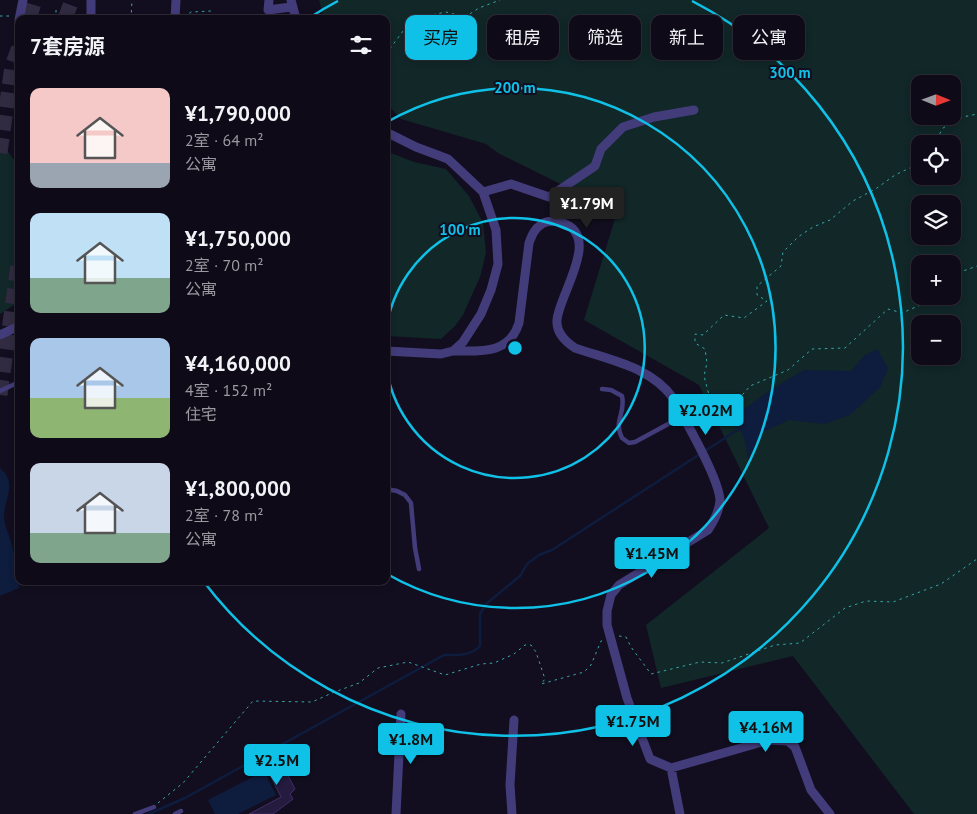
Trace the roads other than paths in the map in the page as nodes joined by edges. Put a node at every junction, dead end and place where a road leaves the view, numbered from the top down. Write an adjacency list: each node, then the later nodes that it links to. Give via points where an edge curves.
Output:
1 (23, 0): 6 (street)
2 (91, 0): 7 (street)
3 (176, 0): 8 (street)
4 (269, 0): 5 (street, via 268,10)
5 (291, 3): 9 (street)
6 (18, 15)
7 (91, 15)
8 (175, 15)
9 (295, 15)
10 (694, 110): 12 (street, via 654,117 623,127 601,149 595,166 549,197 511,184)
11 (390, 134): 12 (street, via 448,159)
12 (483, 192): 16 (street, via 496,230 498,264 481,314 463,342)
13 (15, 328): 14 (street)
14 (0, 335)
15 (390, 351): 16 (street, via 441,354)
16 (453, 351): 20 (street, via 483,351 509,340 519,323 533,232 543,223 556,221 568,225 576,234 581,249 557,321 560,333 575,348 638,369 665,387)
17 (15, 384): 19 (lane)
18 (602, 389): 20 (lane, via 622,396 618,425 622,438 630,443)
19 (0, 391)
20 (683, 416): 25 (street, via 718,485 720,501 717,516 708,530 619,585 611,595 607,611 612,644 627,698 650,758)
21 (390, 490): 22 (lane, via 405,495 411,503)
22 (418, 569)
23 (401, 714): 30 (street)
24 (514, 720): 31 (street, via 510,785)
25 (671, 768): 32 (street); 33 (street, via 769,740 788,741 795,747 811,790)
26 (154, 807): 28 (lane)
27 (181, 811): 29 (lane)
28 (135, 814)
29 (175, 814)
30 (396, 814)
31 (512, 814)
32 (680, 814)
33 (830, 814)

